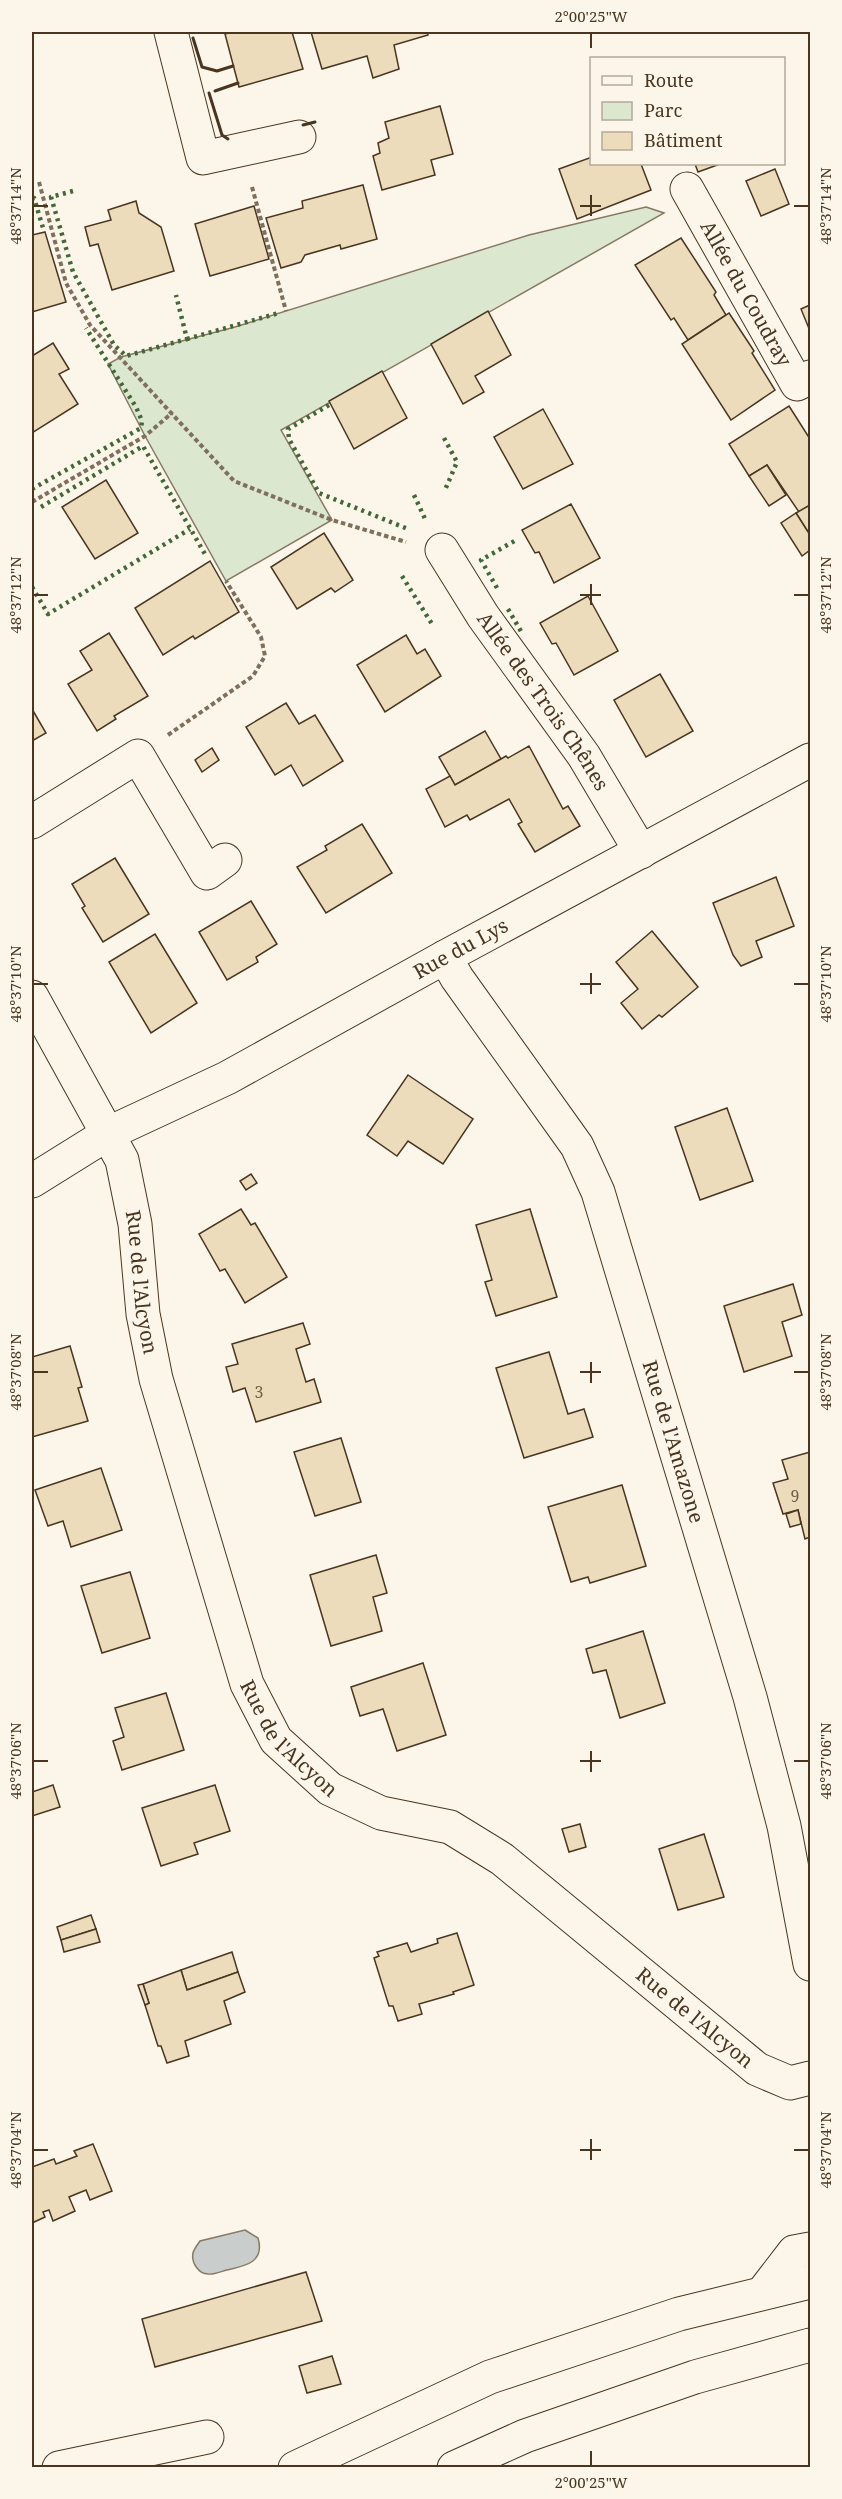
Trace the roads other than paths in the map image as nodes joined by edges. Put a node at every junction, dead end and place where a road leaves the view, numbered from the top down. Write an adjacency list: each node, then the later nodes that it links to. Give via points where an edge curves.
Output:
1 (171, 32): 2 (street, via 203,158)
2 (299, 137)
3 (687, 189): 4 (street, Allée du Coudray, via 797,384)
4 (810, 377)
5 (442, 550): 8 (street, Allée des Trois Chênes, via 483,616 584,756)
6 (810, 760): 8 (street, Rue du Lys)
7 (32, 822): 9 (street, via 138,756 207,873)
8 (641, 852): 10 (street, Rue du Lys)
9 (225, 860)
10 (445, 957): 12 (street, Rue du Lys, via 227,1078); 14 (street, Rue de l'Amazone, via 577,1146 598,1192 750,1697 784,1826)
11 (32, 997): 12 (street, Rue de l'Alcyon)
12 (109, 1133): 13 (street, Rue du Lys); 15 (street, Rue de l'Alcyon, via 125,1170 135,1224 143,1314 156,1379 247,1684 276,1740 330,1789 381,1813 450,1827 502,1859 757,2069 790,2083)
13 (32, 1181)
14 (810, 1964)
15 (810, 2079)
16 (810, 2248): 18 (street, via 794,2252)
17 (810, 2282): 18 (street)
18 (764, 2291): 22 (street, via 679,2314 490,2377)
19 (810, 2345): 23 (street, via 684,2380 525,2436)
20 (207, 2438): 21 (street)
21 (59, 2468)
22 (295, 2468)
23 (454, 2468)

